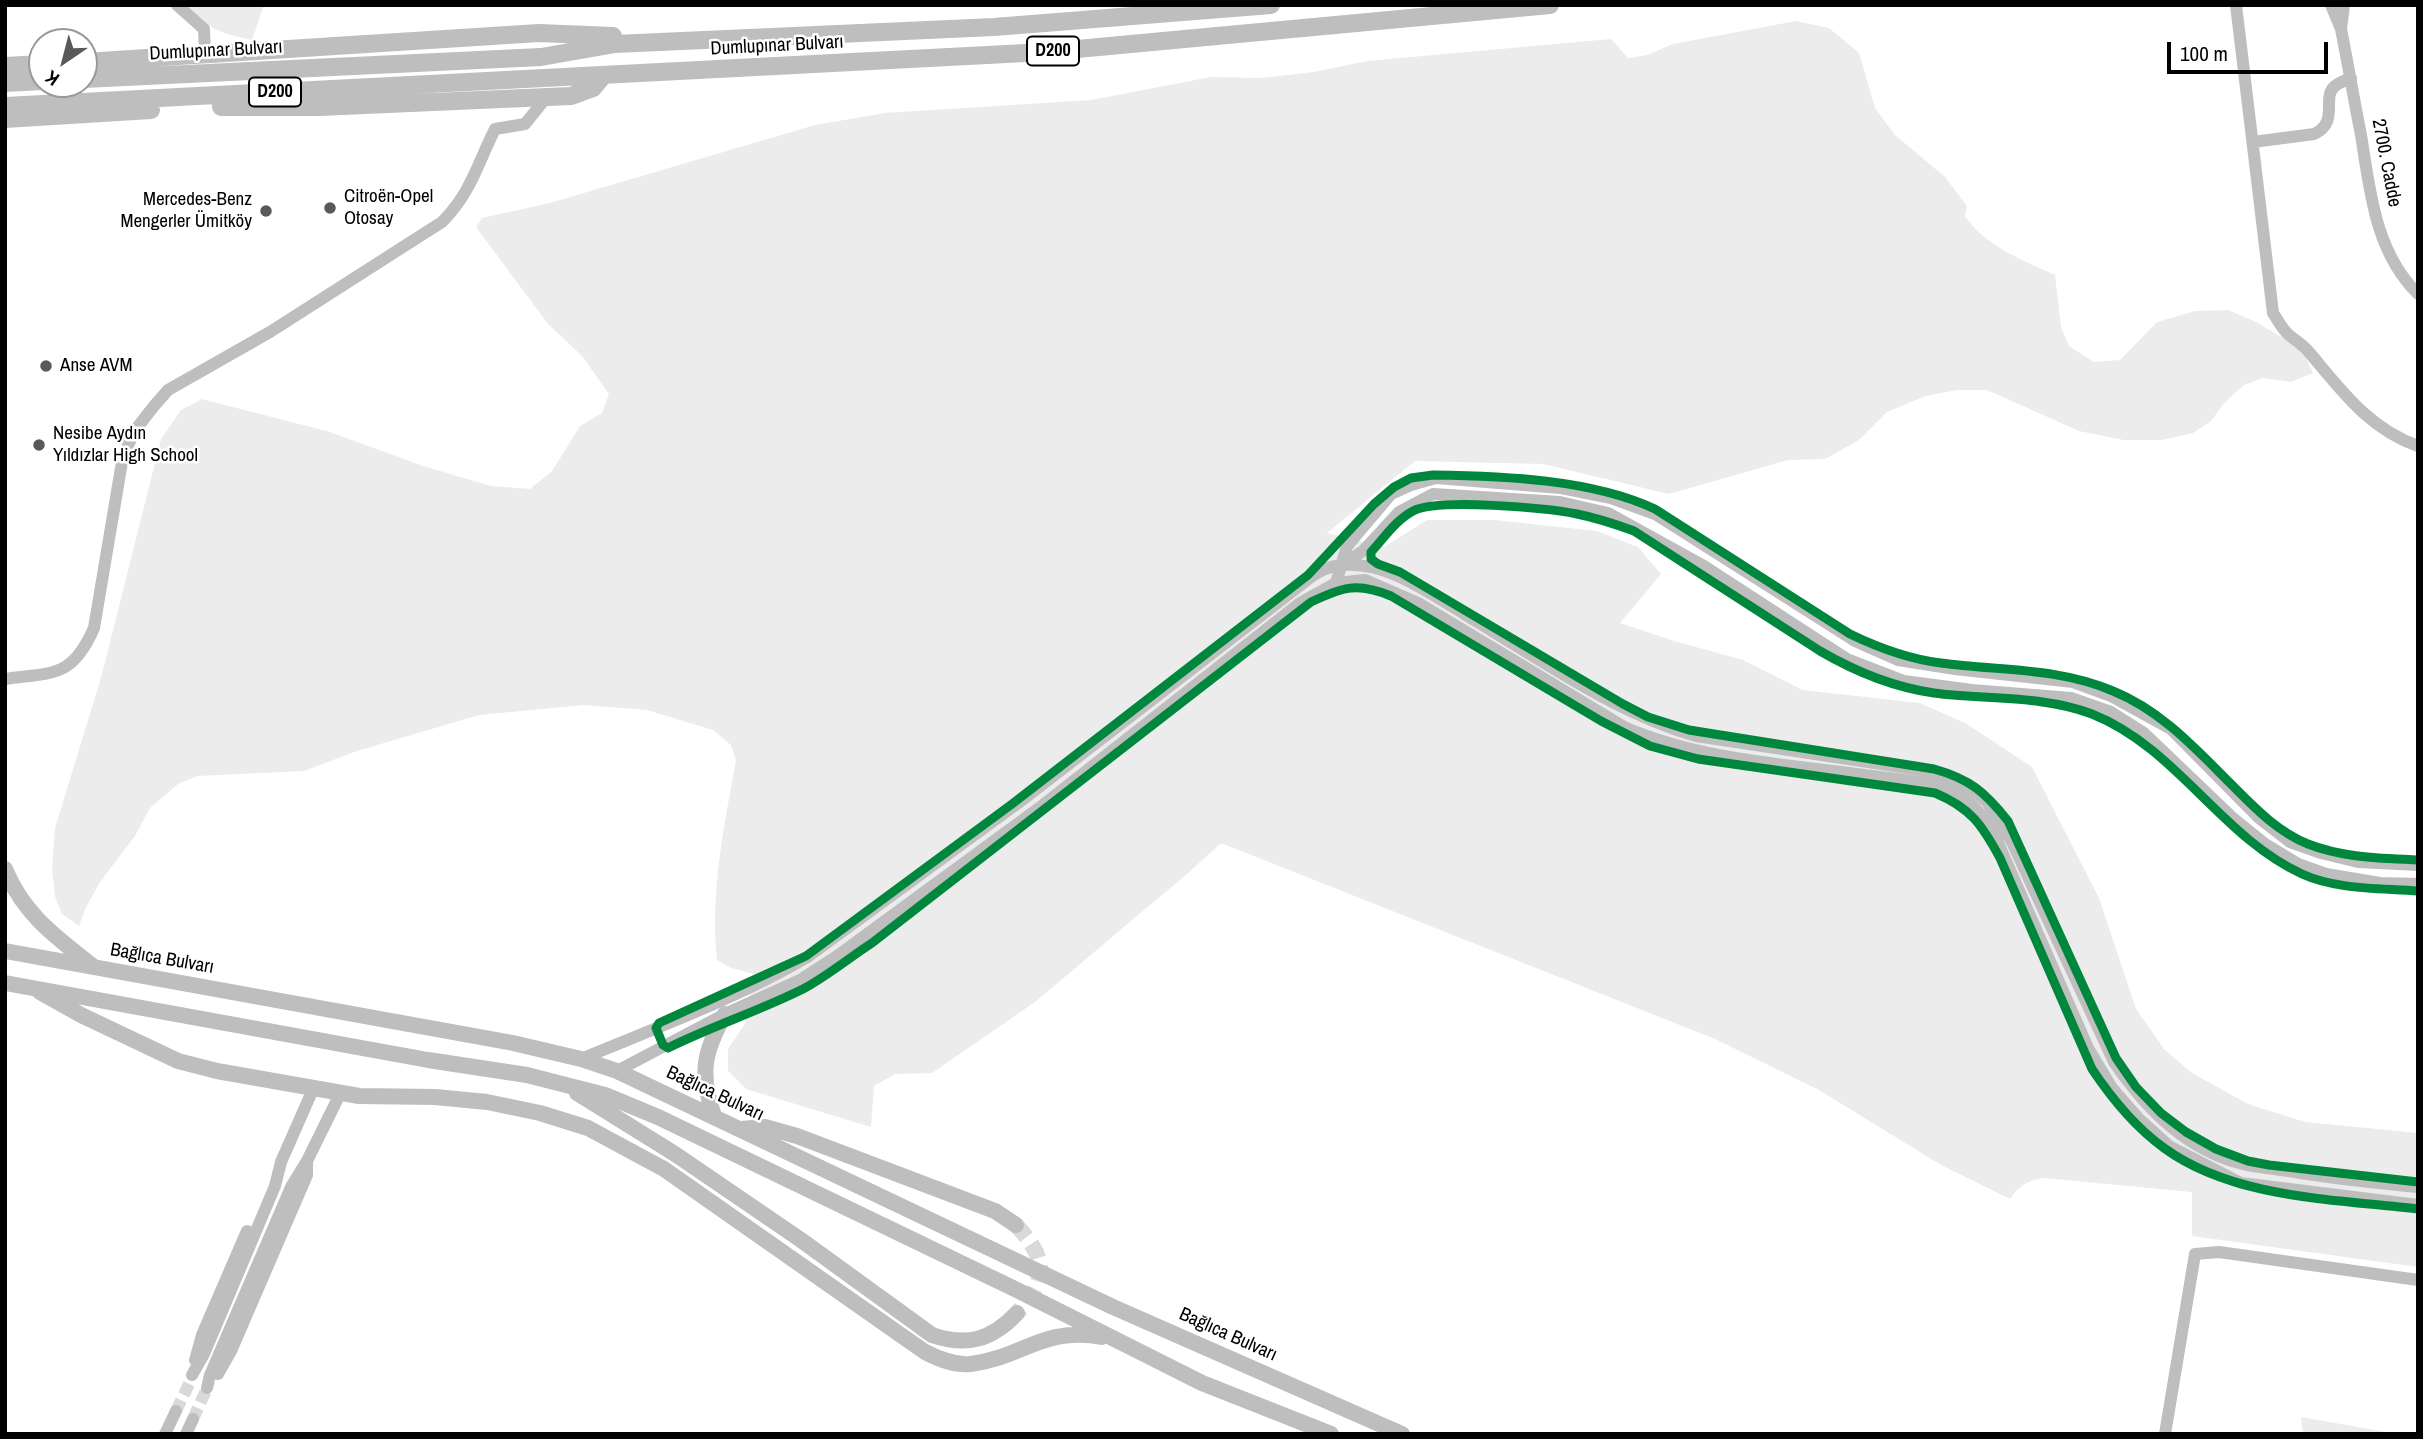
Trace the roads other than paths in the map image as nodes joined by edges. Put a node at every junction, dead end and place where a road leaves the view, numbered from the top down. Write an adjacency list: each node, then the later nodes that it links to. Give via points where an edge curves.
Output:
1 (177, 5): 10 (street, via 204,29)
2 (1271, 5): 7 (highway, Dumlupınar Bulvarı / D200)
3 (1550, 5): 14 (highway, Dumlupınar Bulvarı / D200, via 1045,52)
4 (2236, 5): 22 (street)
5 (2331, 5): 8 (street, 2700. Cadde)
6 (2344, 5): 8 (street, 2700. Cadde)
7 (1262, 6): 9 (highway, Dumlupınar Bulvarı / D200, via 994,27)
8 (2341, 29): 16 (street, 2700. Cadde)
9 (683, 39): 10 (highway, via 539,33); 15 (highway, Dumlupınar Bulvarı / D200, via 615,44 541,57)
10 (205, 54): 11 (highway)
11 (98, 61)
12 (28, 65): 13 (highway)
13 (5, 66)
14 (602, 77): 19 (highway, via 583,92); 20 (highway, Dumlupınar Bulvarı / D200)
15 (98, 78)
16 (2351, 78): 22 (street, via 2330,92 2323,130); 23 (street, 2700. Cadde, via 2381,236 2401,275)
17 (28, 82): 18 (highway)
18 (5, 83)
19 (546, 97): 21 (highway, via 237,106); 27 (street, via 525,124 495,129 458,206 442,222 270,332 168,390 136,429 122,456 93,628 83,652 53,672)
20 (5, 106)
21 (5, 119)
22 (2253, 142): 24 (street, via 2273,313 2361,412)
23 (2418, 295)
24 (2418, 446)
25 (1343, 564): 26 (street); 28 (street, via 1347,546 1391,494 1436,478 1561,488 1612,498 1655,514 1855,640 1898,660 2073,682 2111,696 2171,729 2259,818 2290,842 2358,862); 30 (street, via 1363,551 1399,512 1433,494 1560,502 1608,513 1704,566 1847,659 1904,681 2071,698 2110,712 2144,733 2234,819 2298,864 2326,874); 36 (street, via 1320,570 1305,581 1021,801 809,956 779,974); 49 (street, via 1373,568 1419,587 1624,709 1662,726 1696,736 1921,770 1960,782 1987,802 2012,842 2114,1062 2136,1095 2161,1119 2194,1143 2245,1164)
26 (1336, 583): 35 (street, via 1300,603 1043,805 837,956); 50 (street, via 1365,580 1418,603 1624,727 1652,739 1730,758 1953,790 1974,806 1992,829 2088,1048 2112,1088 2169,1146 2241,1182)
27 (5, 679)
28 (2418, 865)
29 (5, 869): 32 (main road, Bağlıca Bulvarı, via 14,891 40,924)
30 (2418, 884)
31 (5, 951): 32 (main road)
32 (96, 968): 36 (main road, Bağlıca Bulvarı)
33 (5, 982): 34 (main road)
34 (29, 986): 38 (main road); 39 (main road, via 178,1061)
35 (725, 1014): 37 (street); 41 (main road, via 711,1039 705,1066)
36 (581, 1059): 37 (main road, Bağlıca Bulvarı)
37 (617, 1071): 41 (main road, Bağlıca Bulvarı)
38 (561, 1083): 44 (main road); 56 (main road, via 658,1117)
39 (314, 1087): 40 (main road); 45 (street)
40 (341, 1092): 43 (main road, via 514,1107 588,1128); 46 (street)
41 (714, 1116): 42 (main road, Bağlıca Bulvarı)
42 (741, 1129): 51 (main road, via 765,1127 797,1136 995,1210); 64 (main road, Bağlıca Bulvarı, via 1113,1307)
43 (625, 1147): 44 (main road); 56 (main road, via 664,1169 937,1358 971,1364 988,1361 1066,1335 1094,1335)
44 (675, 1154): 55 (main road, via 932,1335 951,1342 970,1341 993,1334)
45 (281, 1161): 47 (street); 52 (street)
46 (307, 1161): 48 (street); 54 (street, via 307,1175)
47 (276, 1181): 48 (street); 52 (street)
48 (290, 1187): 54 (street)
49 (2418, 1187)
50 (2418, 1205)
51 (1016, 1225)
52 (235, 1269): 54 (street); 57 (street)
53 (2418, 1280): 65 (street, via 2219,1252 2194,1254)
54 (256, 1281): 58 (street)
55 (1017, 1313)
56 (1120, 1342): 63 (main road, via 1202,1383)
57 (191, 1378)
58 (207, 1388)
59 (176, 1411): 61 (street)
60 (193, 1419): 62 (street)
61 (165, 1434)
62 (186, 1434)
63 (1331, 1434)
64 (1402, 1434)
65 (2165, 1434)

